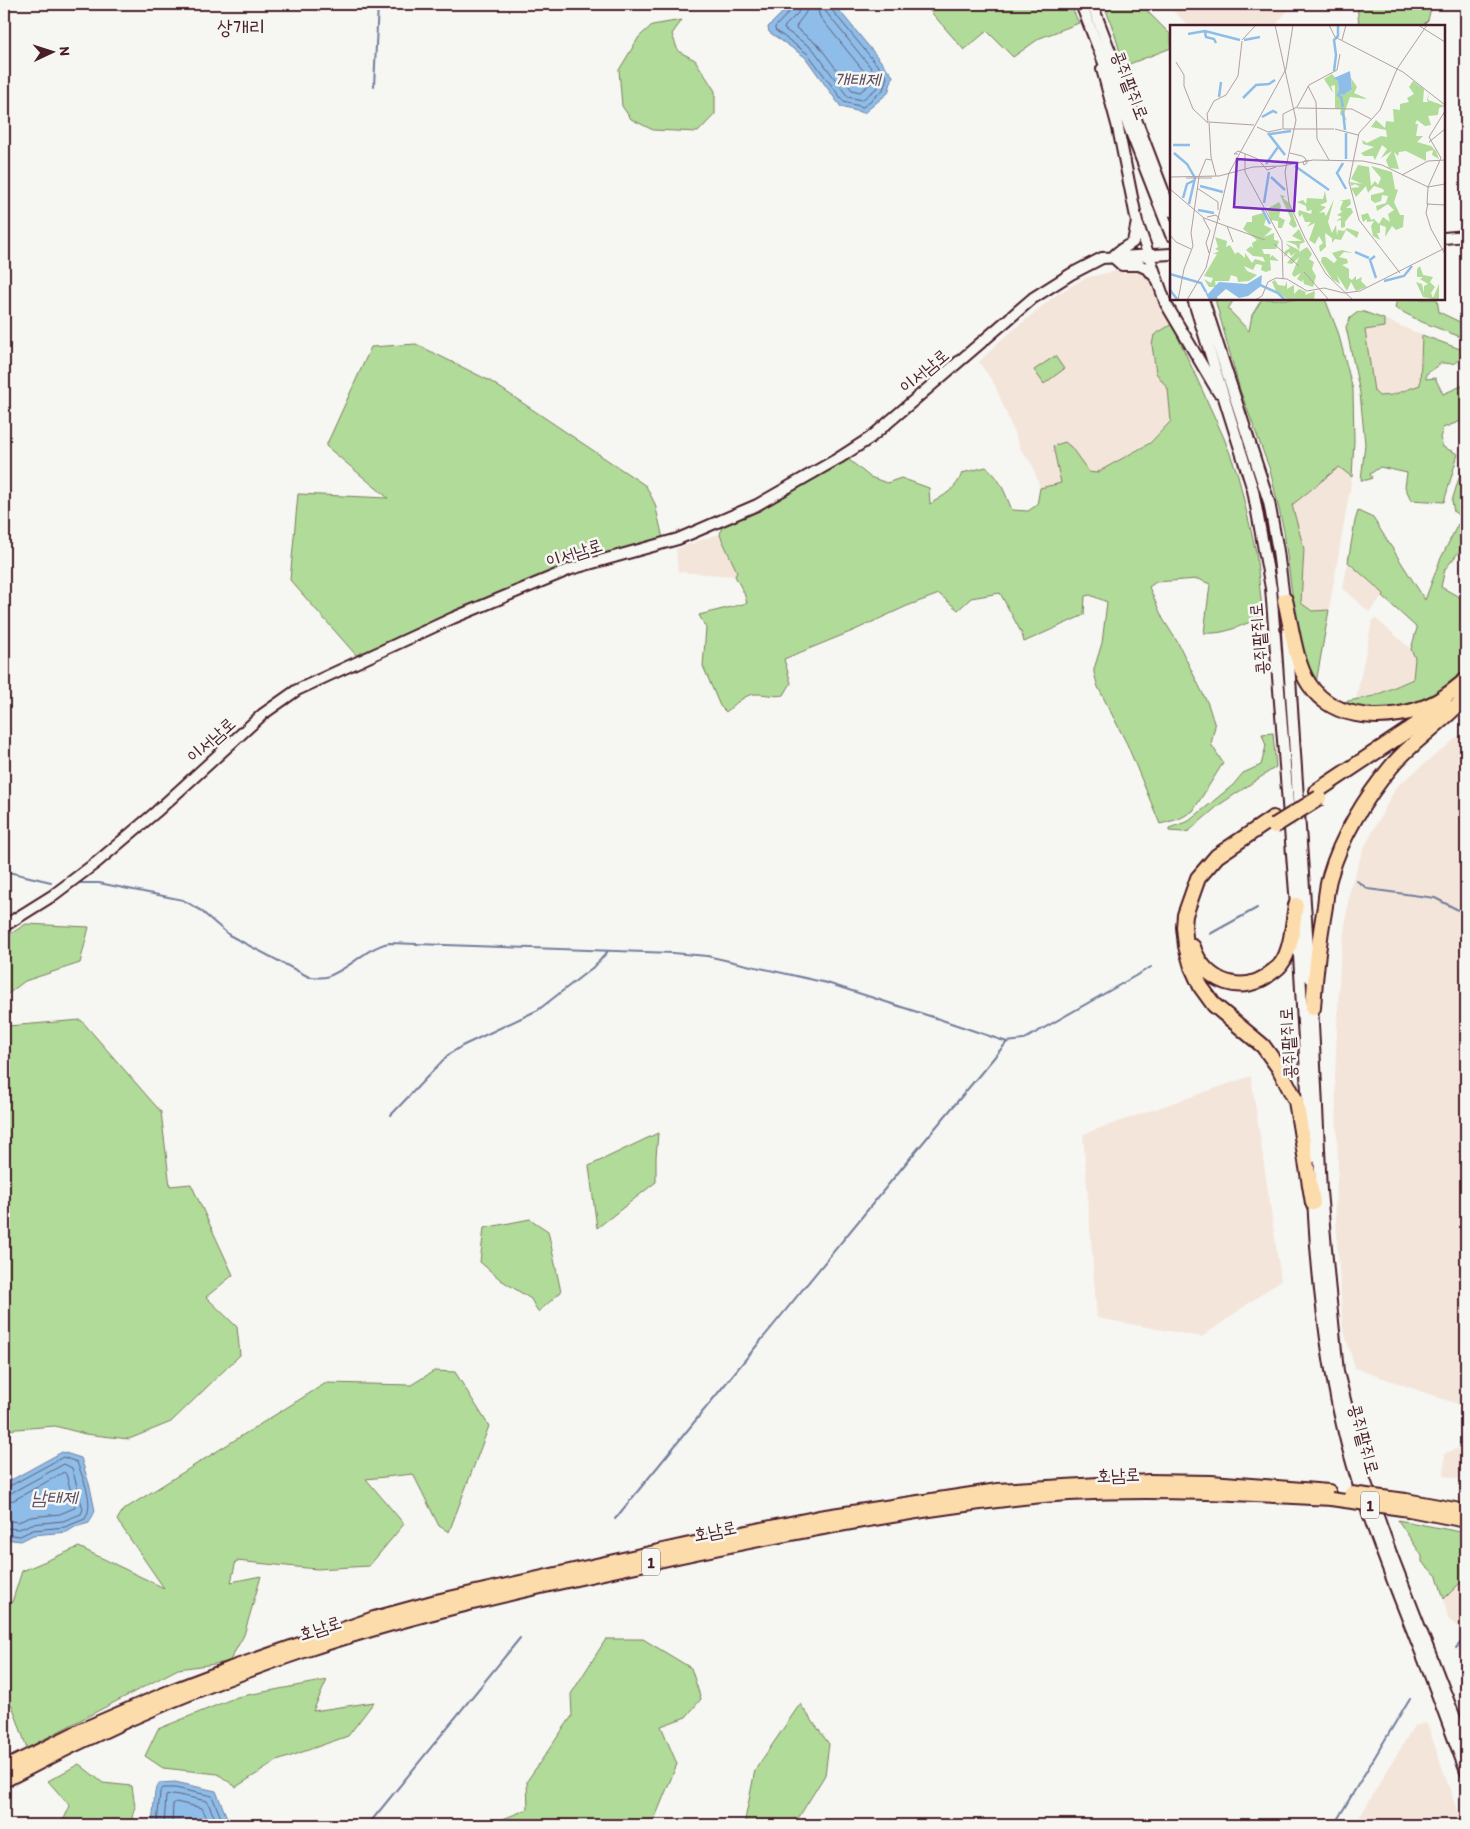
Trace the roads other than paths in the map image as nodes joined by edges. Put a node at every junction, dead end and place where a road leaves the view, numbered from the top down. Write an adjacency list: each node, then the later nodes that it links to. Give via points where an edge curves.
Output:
1 (1081, 4): 3 (main road, 콩쥐팥쥐로)
2 (1092, 4): 4 (main road, 콩쥐팥쥐로)
3 (1106, 68): 5 (main road, via 1102,70 1118,128); 6 (main road, 콩쥐팥쥐로)
4 (1170, 208)
5 (1137, 222): 10 (main road); 11 (main road, via 1132,242)
6 (1170, 230)
7 (1466, 236): 8 (main road)
8 (1445, 238)
9 (1170, 254): 10 (main road, 이서남로)
10 (1148, 255): 11 (main road, 이서남로); 12 (main road)
11 (1113, 257): 12 (main road, via 1122,265 1142,266); 22 (main road, 이서남로, via 1102,258 1033,298 870,438 758,505 678,539 571,569 453,618 297,690 263,714 97,862)
12 (1156, 278): 15 (main road, via 1166,304)
13 (1193, 300): 15 (main road, 콩쥐팥쥐로)
14 (1203, 300): 16 (main road, 콩쥐팥쥐로, via 1269,502)
15 (1228, 408): 21 (main road, 콩쥐팥쥐로, via 1253,490 1271,588)
16 (1285, 600): 17 (highway, via 1300,665 1309,685 1327,702 1349,712 1368,717 1415,711 1446,696); 23 (main road, 콩쥐팥쥐로)
17 (1466, 681): 19 (highway, via 1446,703)
18 (1466, 695): 19 (highway, via 1413,735); 23 (highway, via 1454,710 1392,766 1360,809 1330,876 1319,939)
19 (1318, 795): 20 (highway, bridge)
20 (1273, 822): 21 (highway, via 1219,866 1206,884 1194,908 1191,935 1199,962 1211,975 1230,983 1251,984 1267,977 1281,964 1290,944); 24 (highway, via 1217,856 1198,878 1185,914 1184,927 1188,953 1201,987 1214,1005 1263,1046 1296,1101)
21 (1296, 905): 24 (main road, 콩쥐팥쥐로)
22 (4, 926)
23 (1313, 1008): 29 (main road, 콩쥐팥쥐로, via 1322,1191 1338,1372 1365,1480)
24 (1313, 1203): 31 (main road, 콩쥐팥쥐로, via 1330,1365 1347,1446 1378,1543)
25 (1331, 1495): 26 (highway, 호남로 / 1, bridge); 30 (highway, 호남로 / 1, via 1220,1482 1149,1481 998,1490 819,1517 436,1601 374,1618 173,1690); 32 (highway, 호남로 / 1, via 1162,1491 1003,1500 824,1527 689,1554 438,1611 308,1650 155,1709 89,1738)
26 (1408, 1505): 27 (highway, 호남로 / 1); 28 (highway, 호남로 / 1)
27 (1466, 1511)
28 (1466, 1521)
29 (1466, 1746)
30 (4, 1768)
31 (1466, 1772)
32 (4, 1782)

